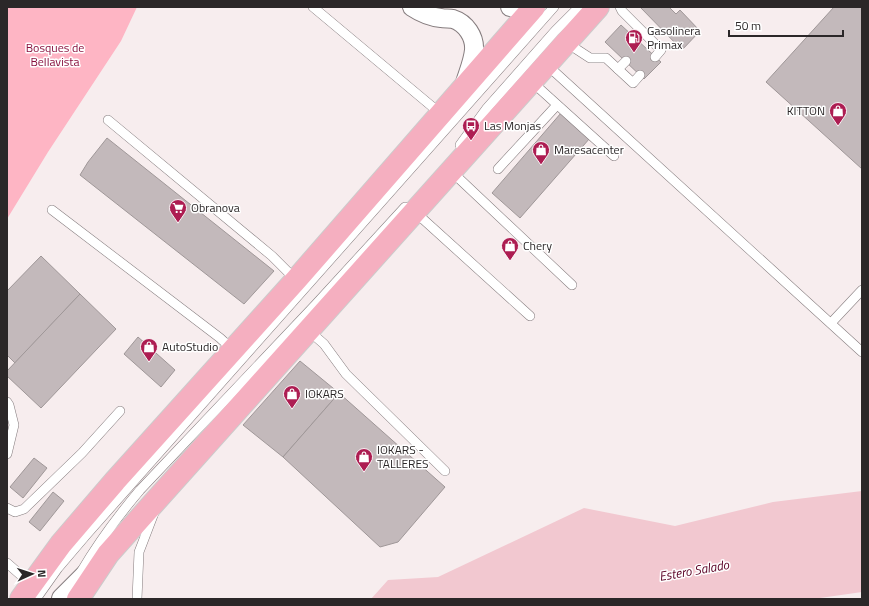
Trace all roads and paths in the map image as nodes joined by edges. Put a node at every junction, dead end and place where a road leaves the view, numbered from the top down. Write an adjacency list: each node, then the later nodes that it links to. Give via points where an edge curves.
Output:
1 (313, 7): 18 (lane)
2 (412, 7): 16 (street, via 432,17 453,19 468,29 474,50)
3 (510, 7): 8 (street)
4 (554, 7): 41 (lane, via 58,568)
5 (579, 7): 20 (lane, via 487,108)
6 (598, 7): 9 (main road)
7 (620, 7): 10 (lane, via 645,41 661,50)
8 (533, 8): 16 (main road)
9 (567, 43): 12 (main road); 13 (lane, via 590,58 606,58)
10 (655, 57)
11 (626, 61): 13 (lane)
12 (546, 65): 15 (main road); 30 (lane)
13 (618, 69): 14 (lane, via 633,83)
14 (640, 75)
15 (531, 81): 17 (lane); 23 (main road)
16 (463, 88): 18 (main road)
17 (557, 105): 21 (lane); 22 (lane)
18 (442, 114): 26 (main road)
19 (108, 120): 26 (lane, via 272,256)
20 (455, 150)
21 (614, 156)
22 (498, 169)
23 (450, 171): 24 (main road); 27 (lane)
24 (412, 206): 29 (lane); 31 (main road); 42 (lane, via 140,490 94,550)
25 (52, 210): 32 (lane)
26 (296, 280): 32 (main road)
27 (572, 286)
28 (862, 290): 30 (lane)
29 (530, 316)
30 (831, 324): 33 (lane)
31 (308, 330): 37 (lane, via 324,344 346,374); 38 (main road)
32 (233, 350): 41 (main road, via 61,544)
33 (862, 352)
34 (7, 402): 36 (lane, via 14,425)
35 (120, 411): 39 (lane, via 82,453 24,509 15,512)
36 (7, 454)
37 (445, 472)
38 (160, 496): 42 (main road); 43 (lane, via 139,552)
39 (7, 508)
40 (7, 563): 41 (lane)
41 (29, 594)
42 (68, 598)
43 (137, 599)

